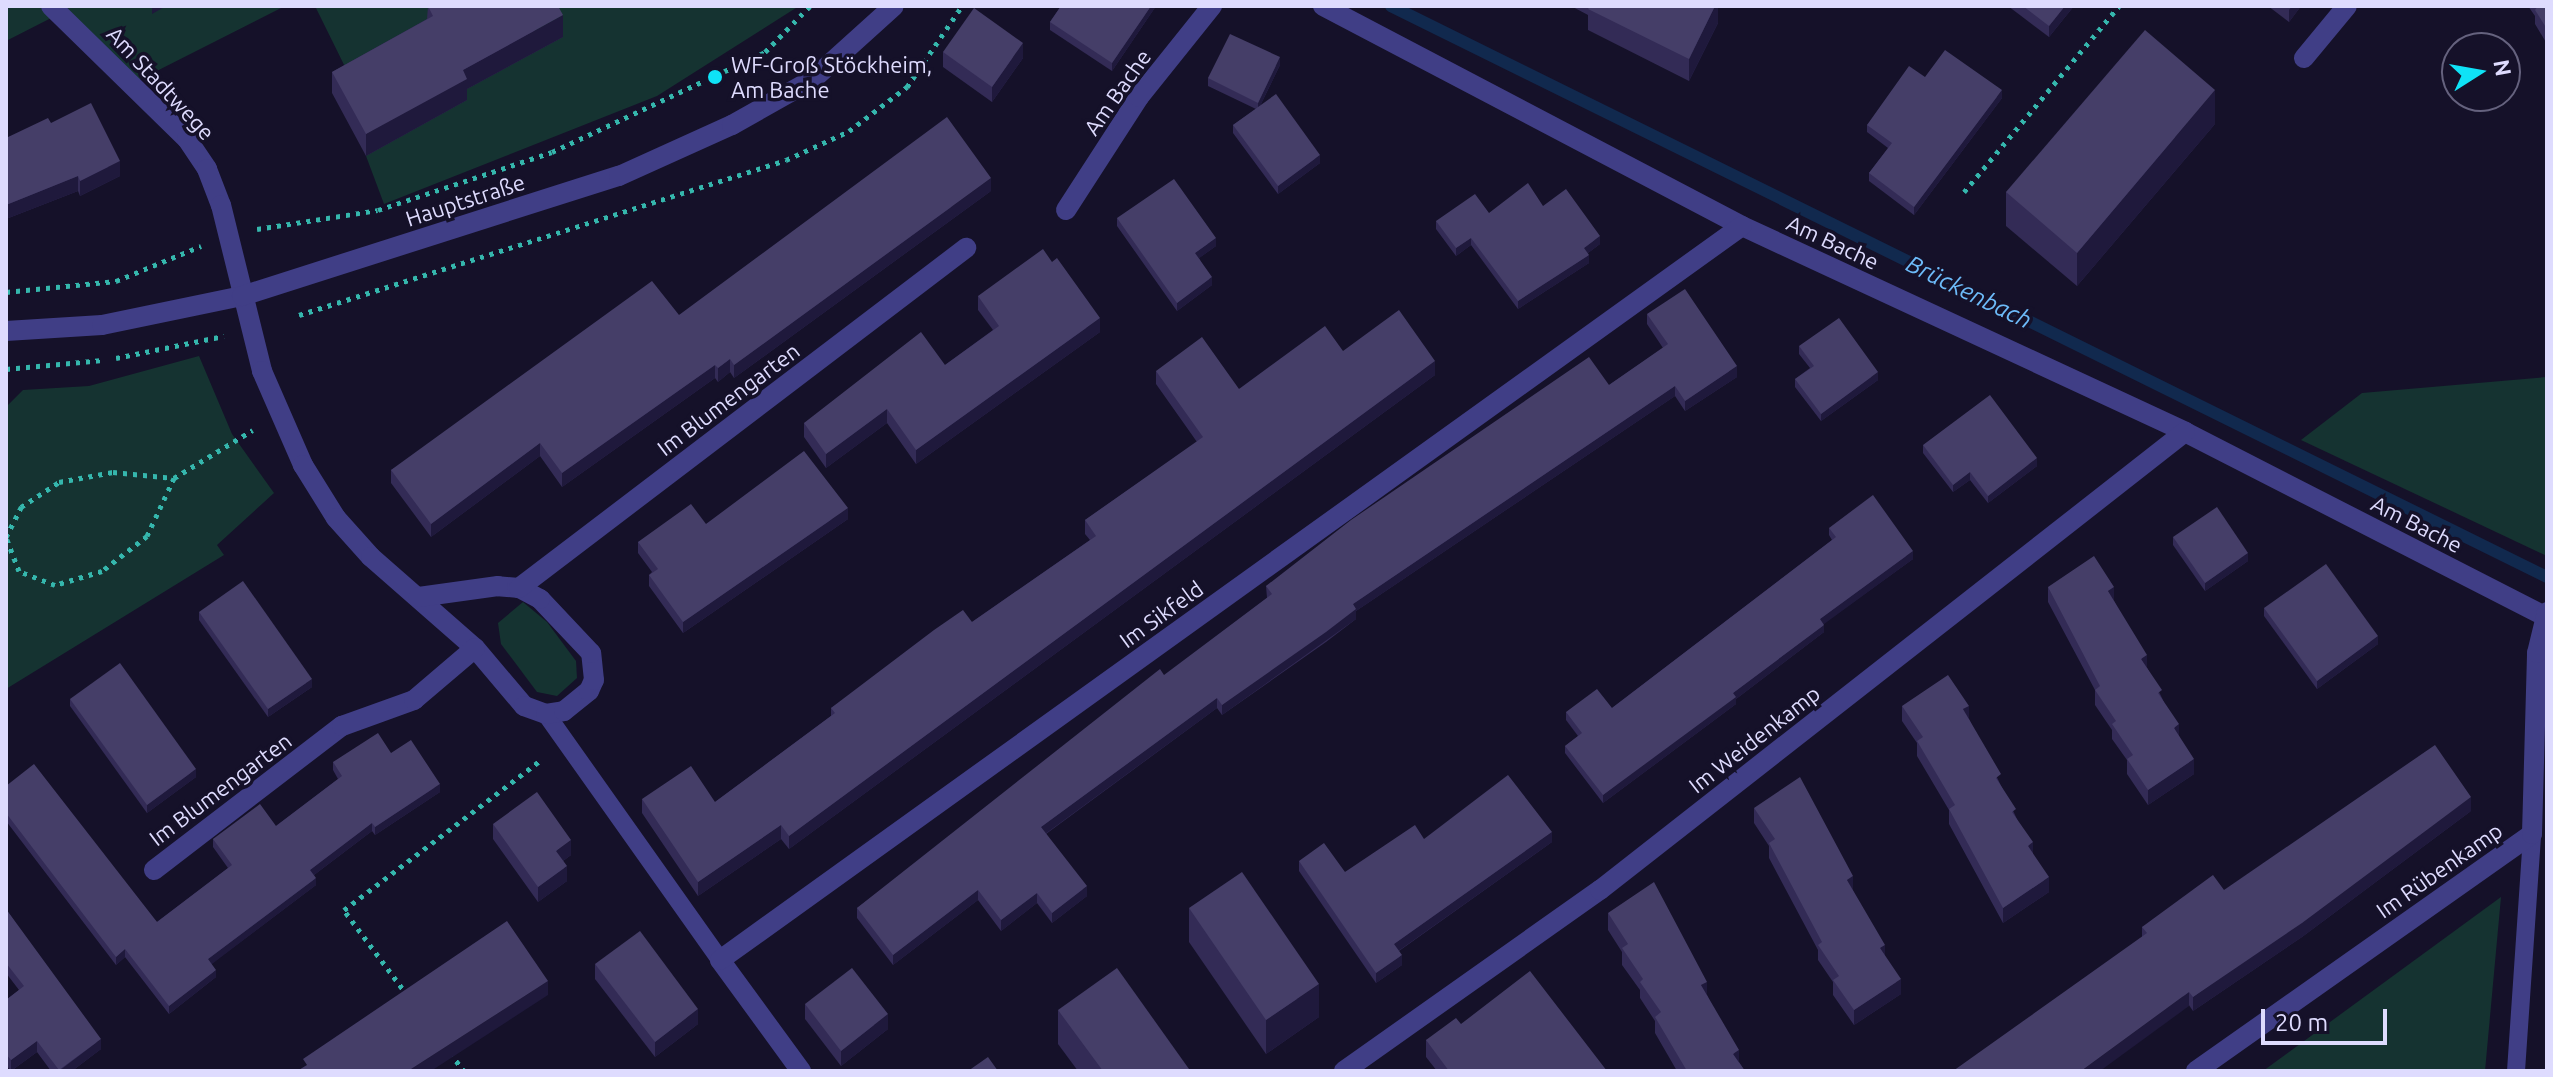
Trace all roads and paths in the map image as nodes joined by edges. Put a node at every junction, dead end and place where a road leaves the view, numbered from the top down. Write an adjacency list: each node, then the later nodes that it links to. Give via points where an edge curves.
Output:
1 (51, 6): 12 (street, Am Stadtwege, via 187,139 207,169)
2 (810, 6): 12 (path, via 765,52 552,152 378,210)
3 (894, 6): 15 (street, Hauptstraße, via 812,80 677,152 619,176)
4 (1212, 6): 10 (street, Am Bache, via 1139,97)
5 (1323, 6): 11 (street, Am Bache)
6 (2119, 6): 9 (path)
7 (2347, 6): 8 (street)
8 (2304, 58)
9 (1964, 192)
10 (1066, 210)
11 (1742, 226): 18 (street, Am Bache); 28 (street, Im Sikfeld)
12 (228, 238): 14 (path, via 116,281); 15 (street, Am Stadtwege)
13 (966, 248): 20 (street, Im Blumengarten)
14 (6, 292)
15 (242, 296): 16 (street, Hauptstraße, via 102,325); 17 (street)
16 (6, 331)
17 (278, 415): 19 (path); 21 (street, via 336,518 371,557)
18 (2185, 432): 22 (street, Am Bache); 33 (street, Im Weidenkamp, via 1600,890)
19 (174, 478): 19 (path, via 113,472 59,482 21,507 6,537 19,571 55,585 102,571 147,536)
20 (519, 588): 21 (street, via 472,587); 24 (street, via 551,607 591,653 595,667 589,691 578,704)
21 (419, 597): 23 (street)
22 (2545, 614): 26 (street, Im Rübenkamp, via 2537,653)
23 (475, 648): 24 (street, via 524,706); 27 (street, Im Blumengarten, via 414,700 342,726)
24 (546, 714): 25 (lane)
25 (563, 743): 28 (lane); 29 (path, via 344,910)
26 (2532, 834): 34 (street, Im Rübenkamp); 35 (lane)
27 (154, 870)
28 (720, 960): 32 (street)
29 (417, 1009)
30 (445, 1046): 31 (path)
31 (464, 1071)
32 (801, 1071)
33 (1344, 1071)
34 (2196, 1071)
35 (2516, 1071)

